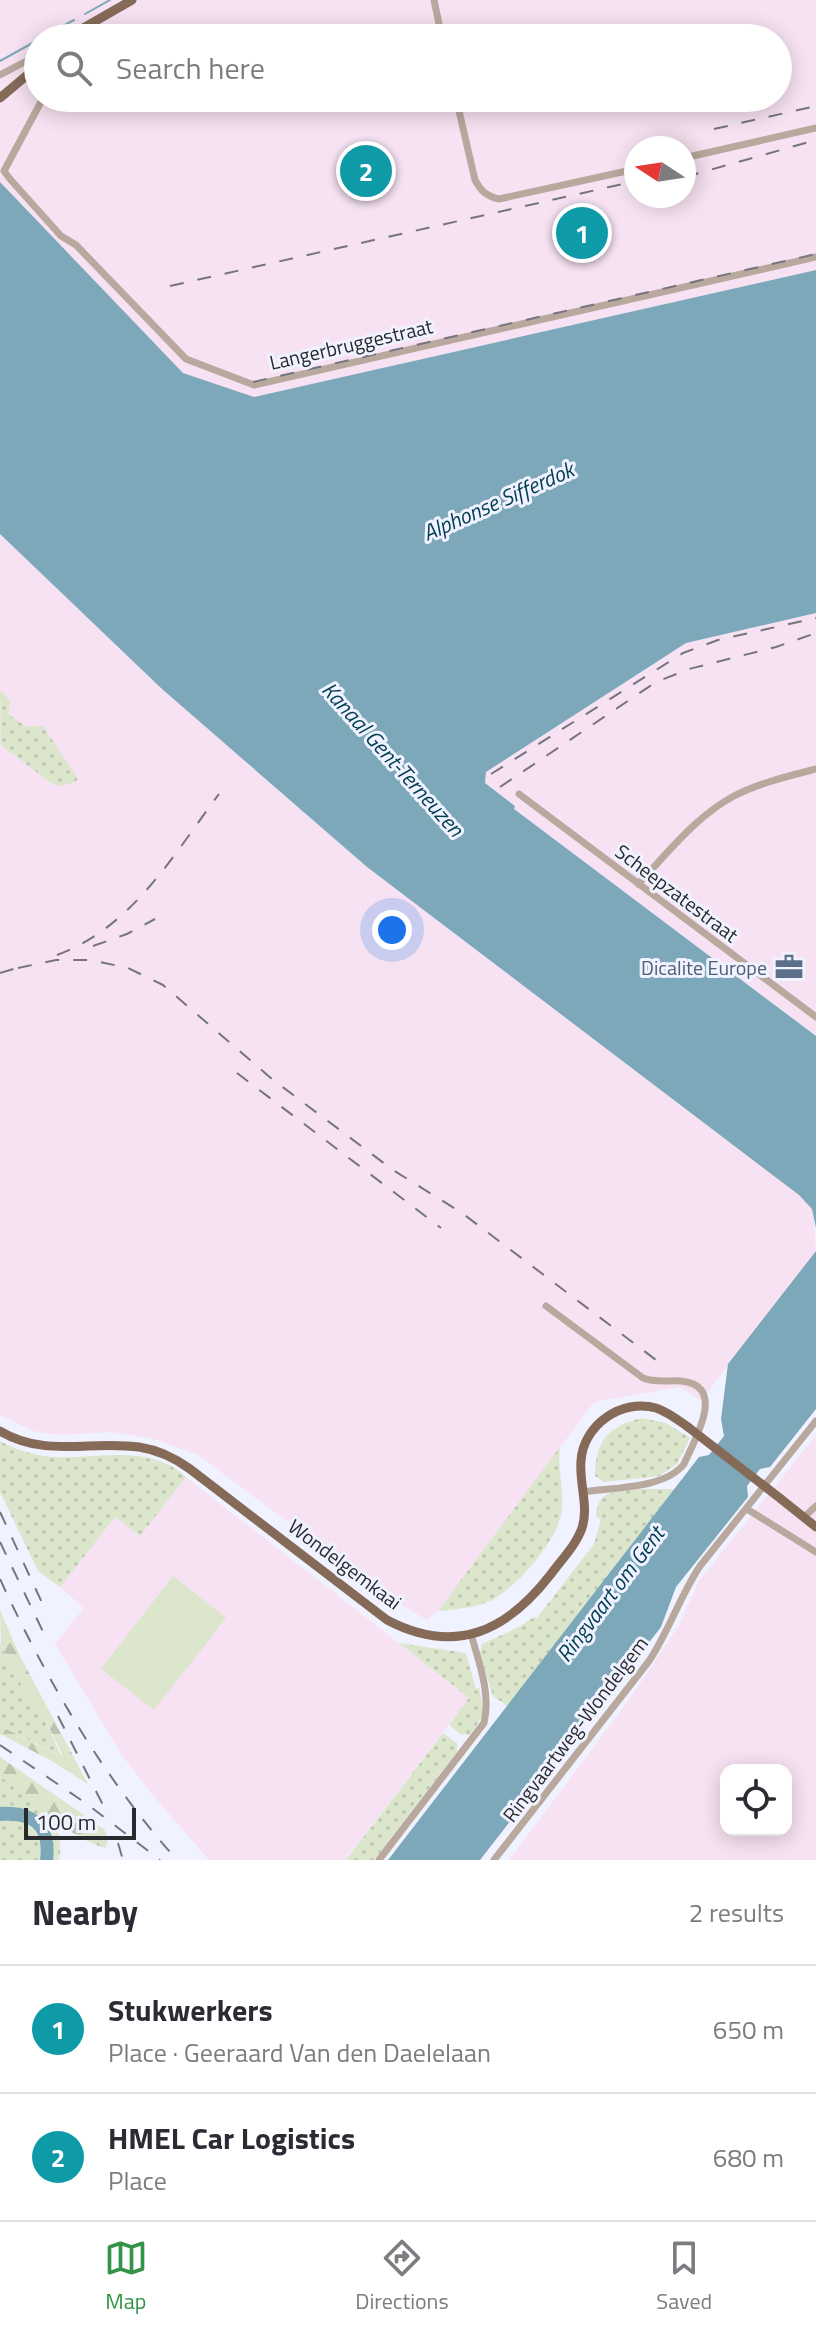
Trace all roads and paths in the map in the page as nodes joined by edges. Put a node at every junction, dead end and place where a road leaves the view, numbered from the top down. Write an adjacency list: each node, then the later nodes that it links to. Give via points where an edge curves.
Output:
1 (132, 0): 3 (main road)
2 (434, 0): 4 (street)
3 (88, 24)
4 (439, 24)
5 (24, 62): 6 (street)
6 (0, 75)
7 (24, 78): 8 (main road)
8 (0, 98)
9 (36, 112): 14 (street, Langerbruggestraat, via 4,171 10,179 186,359 254,385)
10 (459, 112): 13 (street, via 475,180 489,197)
11 (816, 128): 12 (street)
12 (696, 155)
13 (624, 172)
14 (816, 257)
15 (816, 769): 17 (street, via 733,796 701,819)
16 (519, 794): 17 (street, Scheepzatestraat)
17 (638, 884): 18 (street, Scheepzatestraat)
18 (816, 1017)
19 (546, 1306): 22 (street, via 643,1378 687,1382 703,1394 707,1405 678,1472 662,1480)
20 (816, 1421): 24 (street, Ringvaartweg-Wondelgem)
21 (0, 1431): 28 (main road, Wondelgemkaai, via 43,1447 137,1447 169,1456 387,1620 427,1635)
22 (583, 1492): 25 (main road, Wondelgemkaai, bridge, via 580,1464 592,1431 628,1407 649,1407 669,1413); 28 (main road, Wondelgemkaai, via 580,1534 535,1594 507,1619)
23 (816, 1506): 25 (street)
24 (747, 1509): 27 (street); 30 (street, Ringvaartweg-Wondelgem, via 689,1583 649,1661)
25 (804, 1517): 26 (main road, Wondelgemkaai)
26 (816, 1527)
27 (816, 1552)
28 (471, 1634): 29 (street, via 486,1694 484,1723)
29 (379, 1860)
30 (494, 1860)

